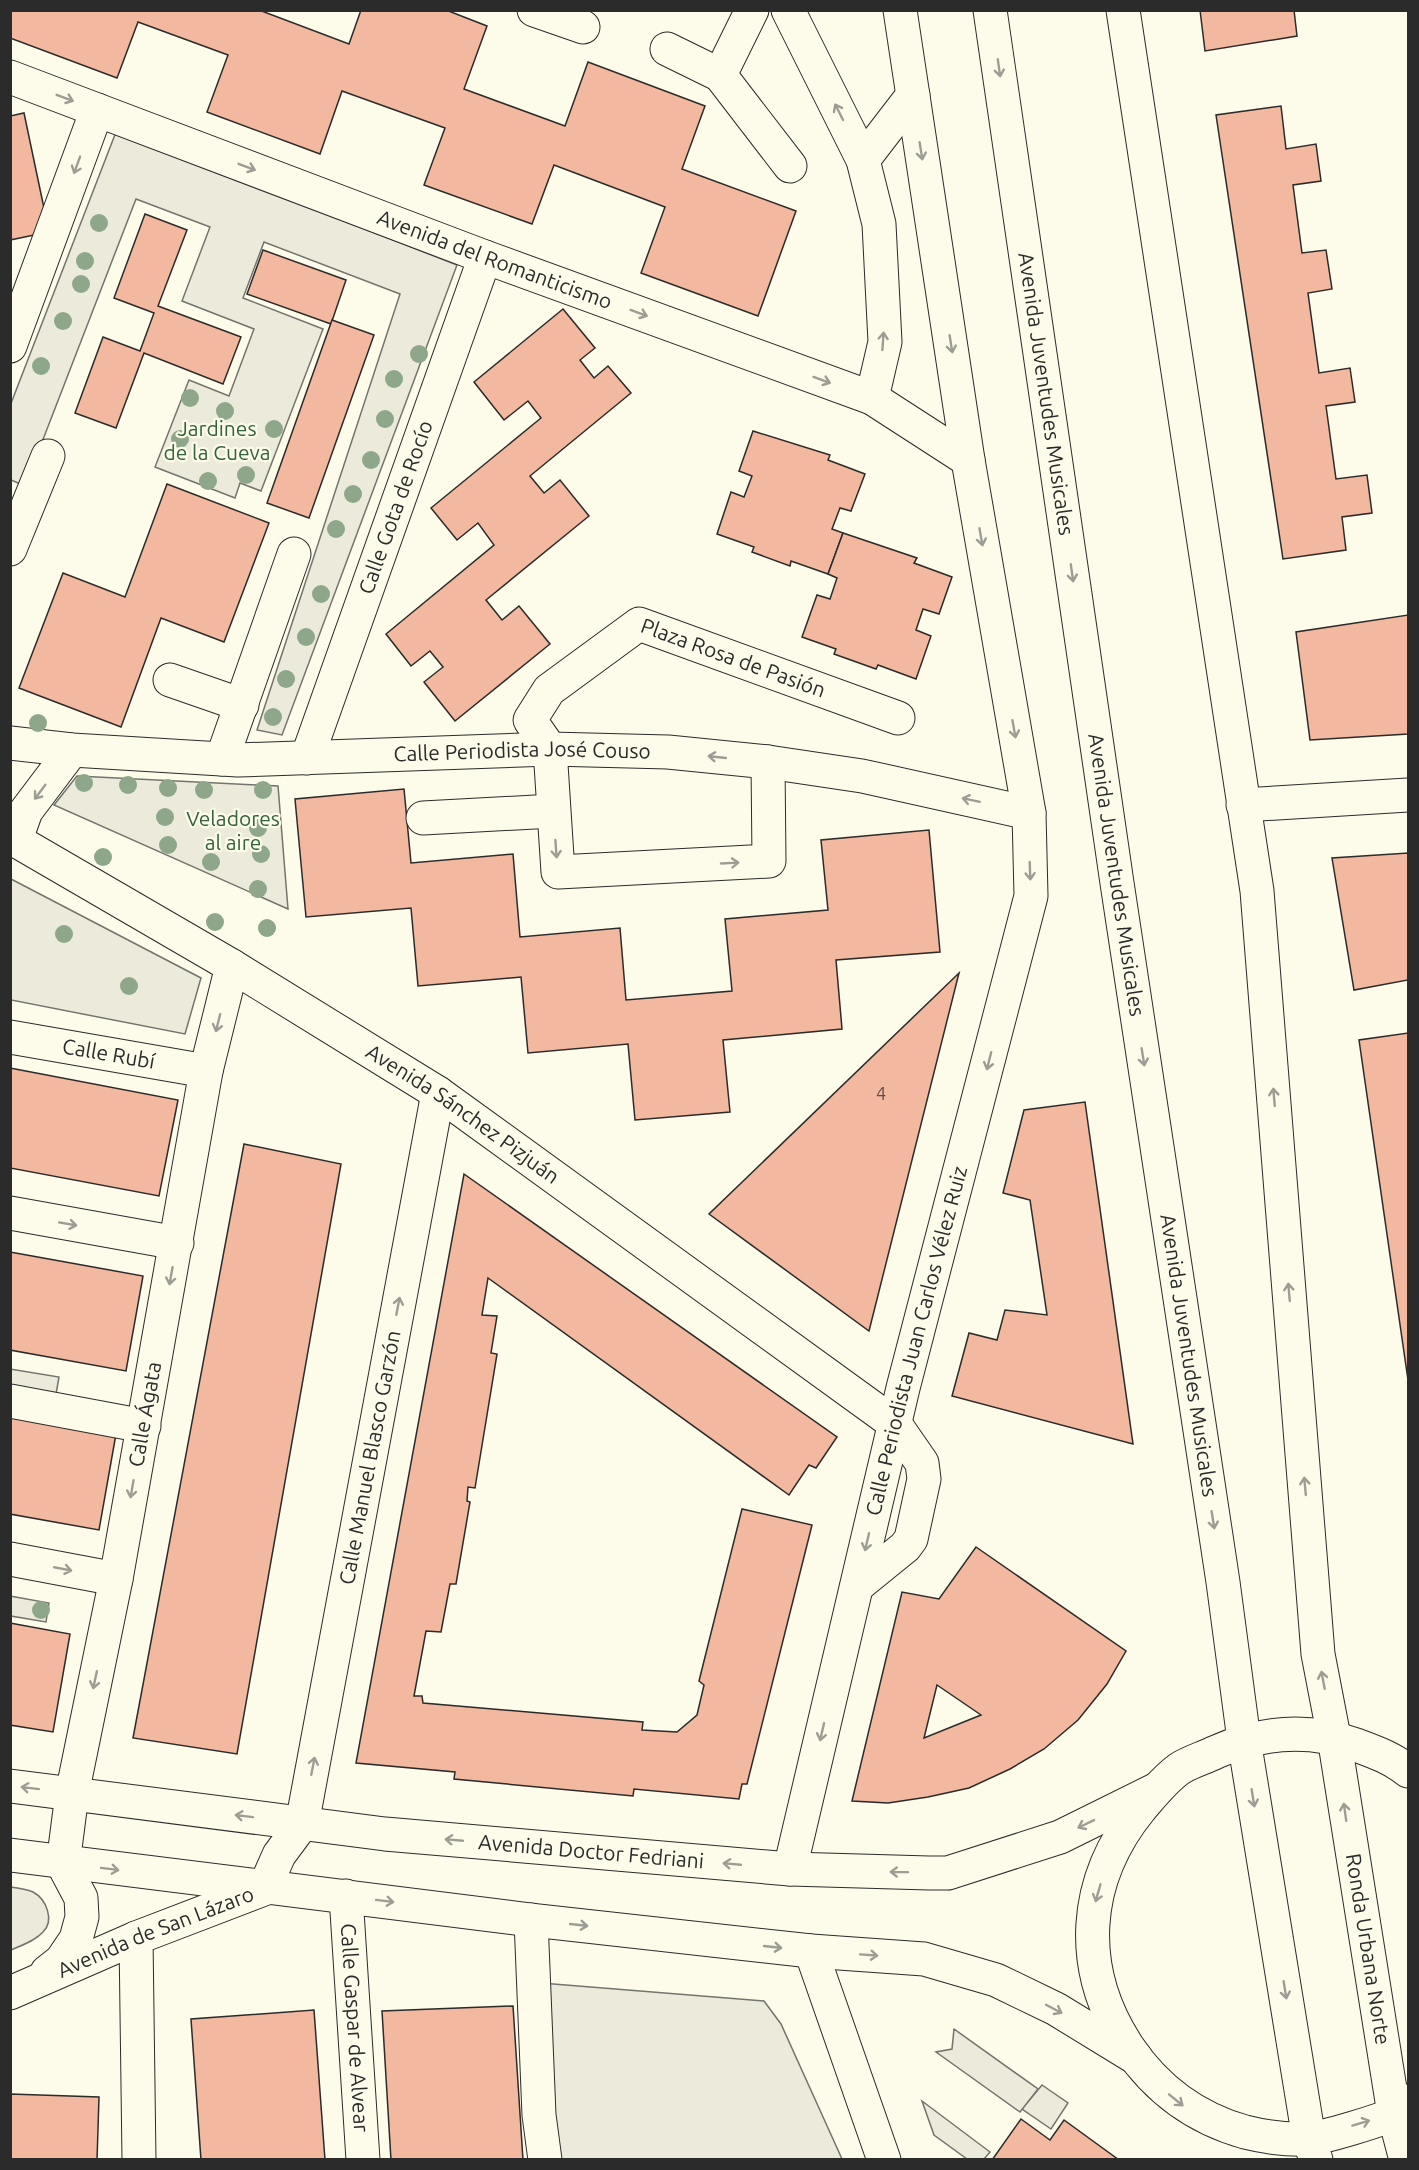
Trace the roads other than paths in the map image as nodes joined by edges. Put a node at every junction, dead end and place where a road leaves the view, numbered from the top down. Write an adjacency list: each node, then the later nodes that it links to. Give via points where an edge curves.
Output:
1 (534, 10): 7 (street)
2 (752, 10): 9 (street)
3 (788, 10): 13 (street, one-way to 3)
4 (900, 10): 11 (street)
5 (990, 10): 49 (street, Avenida Juventudes Musicales, one-way to 49)
6 (1123, 10): 32 (street)
7 (583, 27)
8 (667, 49): 9 (street)
9 (720, 75): 14 (street)
10 (10, 77): 12 (street, Avenida del Romanticismo, one-way to 12)
11 (913, 95): 13 (street); 19 (street, one-way to 19)
12 (97, 110): 15 (street, Avenida del Romanticismo, one-way to 15); 16 (street, one-way to 16)
13 (863, 160): 17 (street, one-way to 13, via 885,342 879,224)
14 (790, 166)
15 (485, 258): 17 (street, Avenida del Romanticismo, one-way to 17); 28 (street, Calle Gota de Rocío)
16 (10, 346)
17 (872, 398): 19 (street, Avenida del Romanticismo)
18 (48, 456): 20 (street)
19 (968, 460): 34 (street, one-way to 34)
20 (10, 549)
21 (294, 554): 23 (street)
22 (170, 680): 23 (street)
23 (242, 705): 29 (street)
24 (898, 718): 26 (street, Plaza Rosa de Pasión, via 639,624 549,690 530,720)
25 (10, 743): 27 (street, Calle Periodista José Couso)
26 (550, 749): 28 (street, Calle Periodista José Couso); 30 (street, Calle Periodista José Couso, one-way to 26, via 668,752); 33 (street)
27 (72, 750): 29 (street, Calle Periodista José Couso); 36 (street, one-way to 36, via 26,811)
28 (308, 758): 29 (street, Calle Periodista José Couso)
29 (222, 759)
30 (768, 762): 33 (street, one-way to 30, via 558,872 769,861); 34 (street, Calle Periodista José Couso, one-way to 30, via 862,776)
31 (1408, 795): 32 (street)
32 (1243, 805): 48 (street, one-way to 32, via 1318,1654 1257,891)
33 (554, 811): 35 (street)
34 (1029, 813): 44 (street, Calle Periodista Juan Carlos Vélez Ruiz, one-way to 44, via 1031,896)
35 (423, 818)
36 (13, 838): 37 (street, Avenida Sánchez Pizjuán)
37 (232, 966): 39 (street, Calle Ágata, one-way to 39); 40 (street, Avenida Sánchez Pizjuán)
38 (10, 1037): 39 (street, Calle Rubí)
39 (206, 1071): 42 (street, Calle Ágata)
40 (438, 1093): 44 (street, Avenida Sánchez Pizjuán); 54 (street, Calle Manuel Blasco Garzón, one-way to 40)
41 (10, 1213): 42 (street, one-way to 42)
42 (177, 1243): 45 (street, Calle Ágata, one-way to 45)
43 (10, 1401): 45 (street)
44 (895, 1424): 57 (street, Calle Periodista Juan Carlos Vélez Ruiz, one-way to 57)
45 (144, 1426): 47 (street, Calle Ágata, one-way to 47)
46 (10, 1559): 47 (street, one-way to 47)
47 (116, 1579): 53 (street, Calle Ágata, one-way to 53)
48 (1334, 1737): 49 (street, via 1288,1733); 50 (street, via 1394,1759); 65 (street, Ronda Urbana Norte, one-way to 48)
49 (1244, 1740): 52 (street, via 1180,1768); 66 (street, one-way to 66)
50 (1408, 1771)
51 (10, 1786): 53 (street, Avenida Doctor Fedriani, one-way to 51)
52 (1157, 1789): 57 (street, Avenida Doctor Fedriani, one-way to 57, via 1060,1837 948,1873); 64 (street, one-way to 64, via 1108,1857 1095,1903 1093,1950 1101,1996 1115,2027)
53 (72, 1794): 54 (street, Avenida Doctor Fedriani, one-way to 53); 56 (street, Calle Ágata)
54 (302, 1824): 57 (street, Avenida Doctor Fedriani, one-way to 54); 58 (street, Avenida de San Lázaro, via 279,1855)
55 (10, 1855): 56 (street)
56 (63, 1863): 58 (street, one-way to 58); 63 (street, via 81,1898 82,1917 76,1939 61,1961)
57 (790, 1869)
58 (264, 1889): 59 (street); 61 (street, Avenida de San Lázaro)
59 (346, 1896): 60 (street, one-way to 60); 68 (street, Calle Gaspar de Alvear)
60 (531, 1920): 62 (street, one-way to 62); 69 (street, via 539,2115)
61 (136, 1938): 63 (street, Avenida de San Lázaro); 67 (street)
62 (811, 1951): 64 (street, one-way to 64, via 924,1959 996,1980 1056,2009); 70 (street)
63 (21, 1988)
64 (1136, 2058): 66 (street, one-way to 66, via 1147,2075 1182,2105 1221,2125)
65 (1401, 2107): 66 (street, one-way to 65); 71 (street, Ronda Urbana Norte)
66 (1313, 2149)
67 (139, 2160)
68 (363, 2160)
69 (546, 2160)
70 (884, 2160)
71 (1406, 2160)

